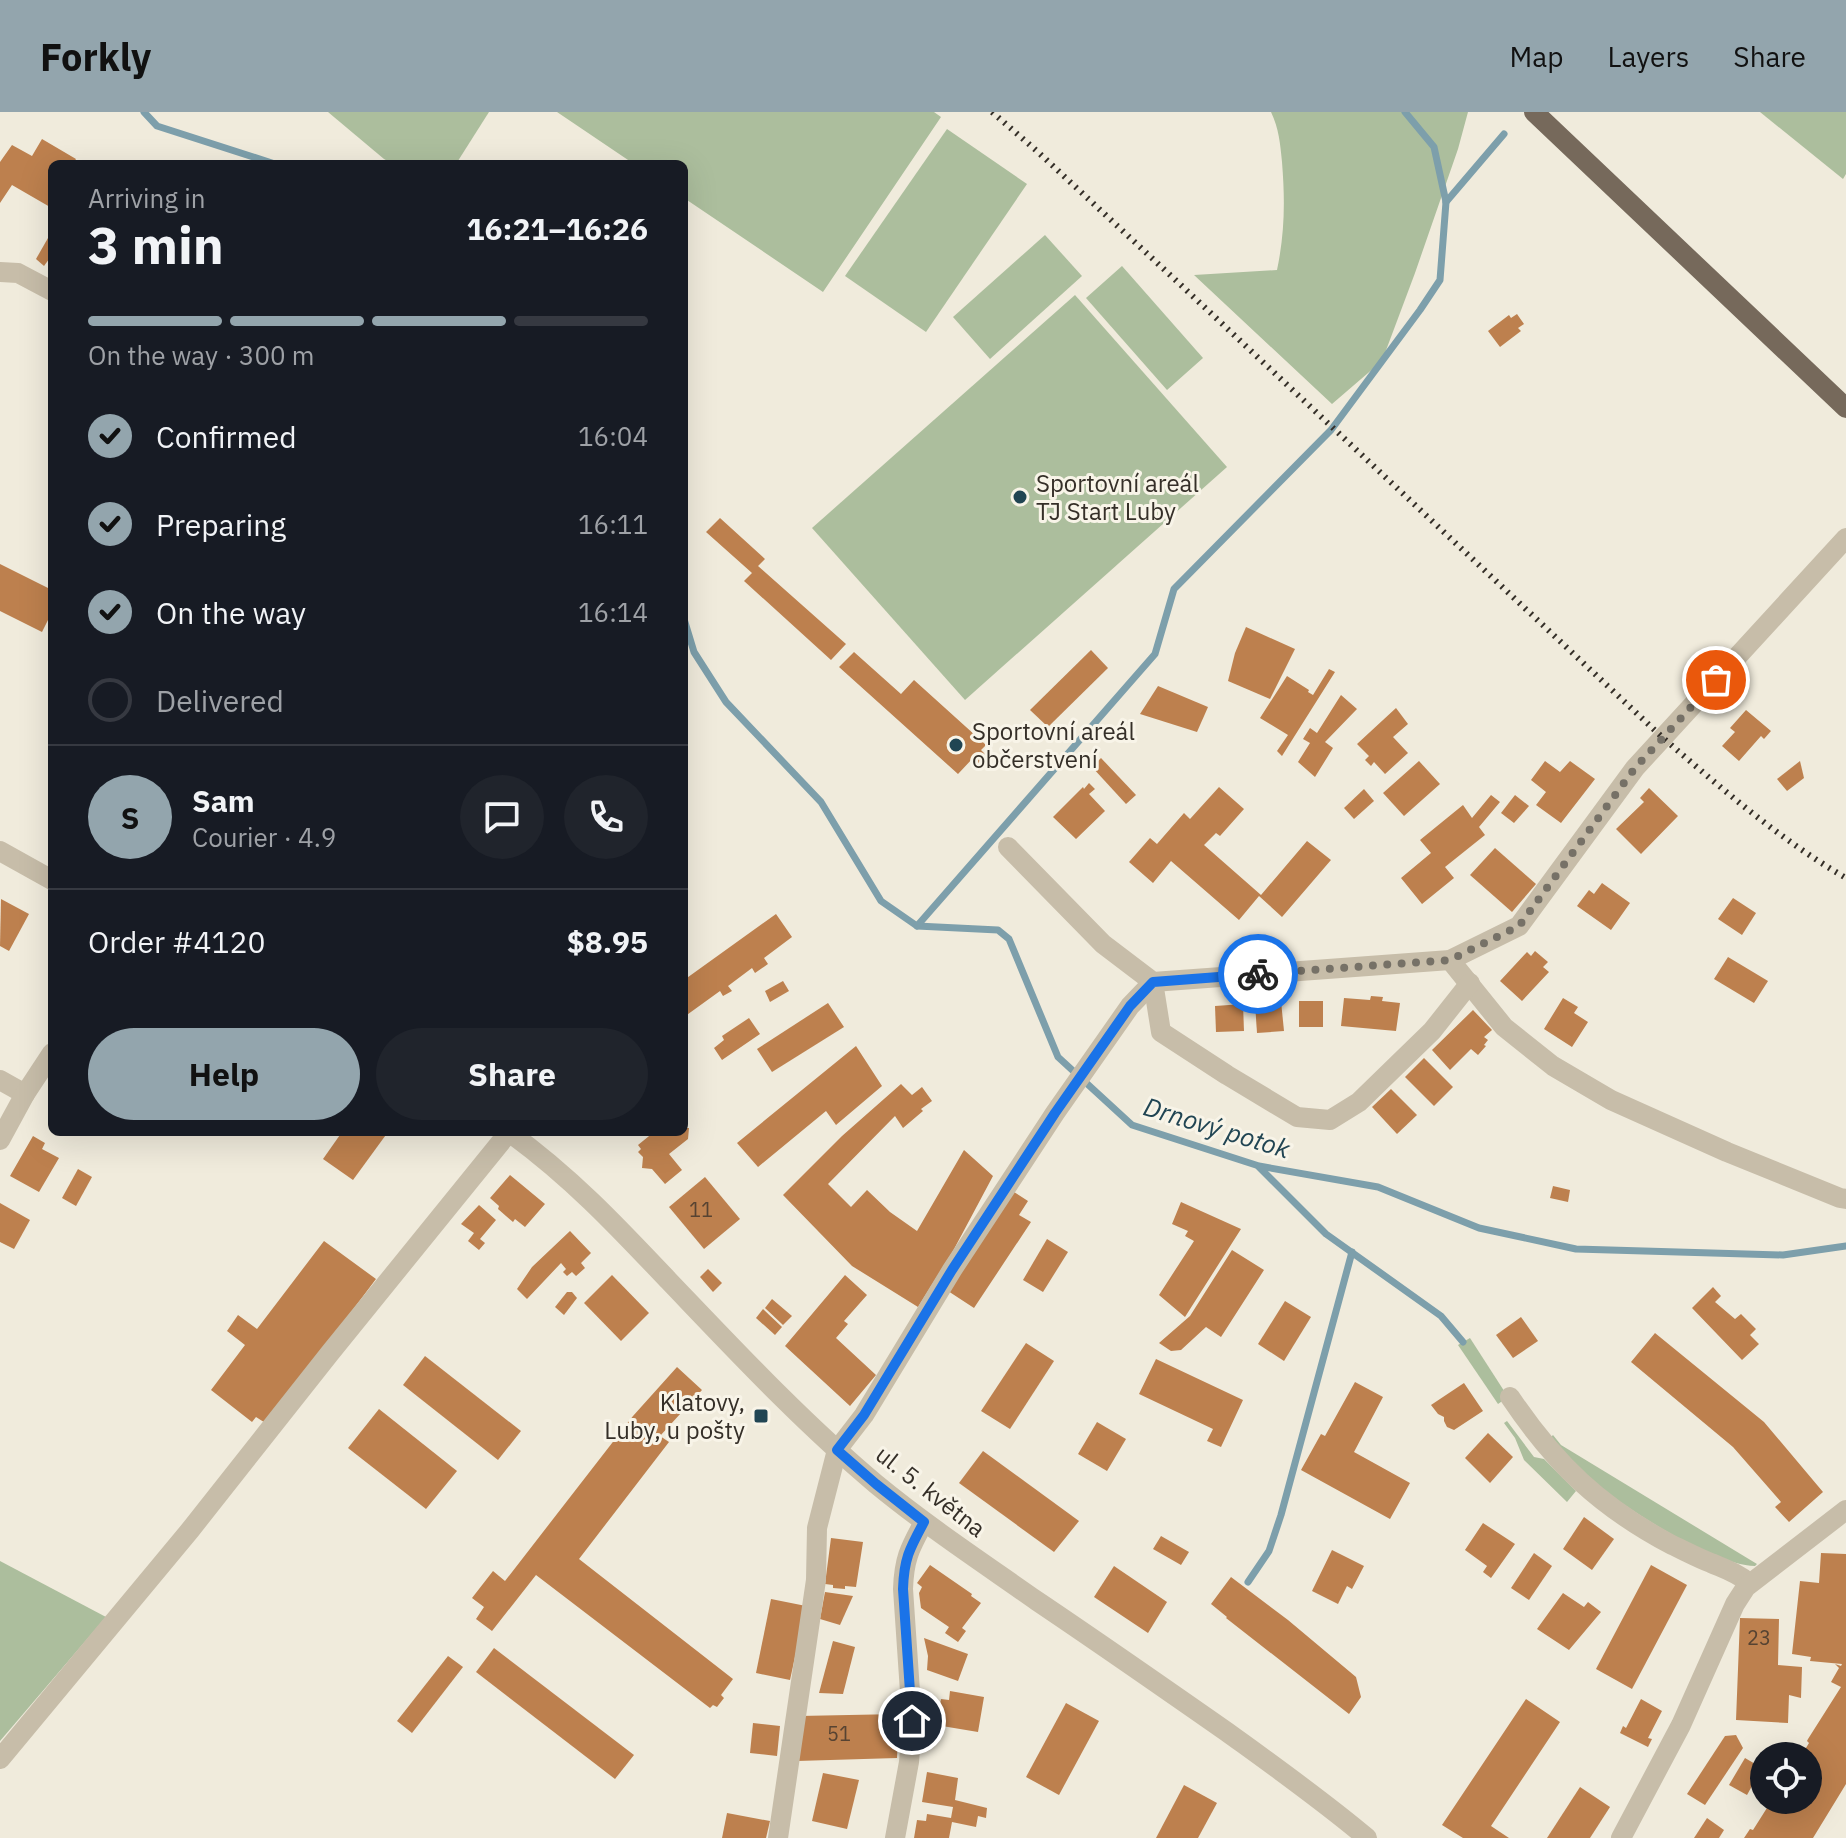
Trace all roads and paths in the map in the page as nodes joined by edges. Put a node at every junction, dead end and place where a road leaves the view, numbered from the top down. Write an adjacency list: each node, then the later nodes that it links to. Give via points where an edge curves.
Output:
1 (1534, 112): 4 (main road)
2 (0, 272): 3 (street, via 18,273)
3 (48, 289)
4 (1846, 408)
5 (1846, 538): 9 (street, via 1635,768 1519,926)
6 (1008, 847): 10 (street, via 1103,944)
7 (0, 851): 8 (street)
8 (48, 878)
9 (1450, 960): 10 (street); 11 (street)
10 (1153, 982): 11 (street, via 1161,1032 1297,1117 1330,1120 1359,1102 1432,1031); 20 (street, via 1130,1006 1055,1113)
11 (1470, 983): 18 (street, via 1504,1027 1553,1066 1611,1100)
12 (48, 1059): 14 (street)
13 (0, 1080): 14 (street)
14 (25, 1094): 17 (street)
15 (506, 1136): 24 (street)
16 (515, 1136): 20 (street, ul. 5. května, via 579,1188)
17 (0, 1140)
18 (1846, 1199)
19 (1510, 1397): 23 (street, via 1555,1458 1599,1498 1645,1530)
20 (837, 1450): 22 (street, ul. 5. května); 25 (street, via 817,1528 816,1580)
21 (1846, 1510): 23 (street)
22 (924, 1522): 26 (street, via 904,1568 912,1721); 27 (street, ul. 5. května, via 1287,1775)
23 (1749, 1583): 28 (street)
24 (0, 1759)
25 (778, 1838)
26 (895, 1838)
27 (1367, 1838)
28 (1621, 1838)

